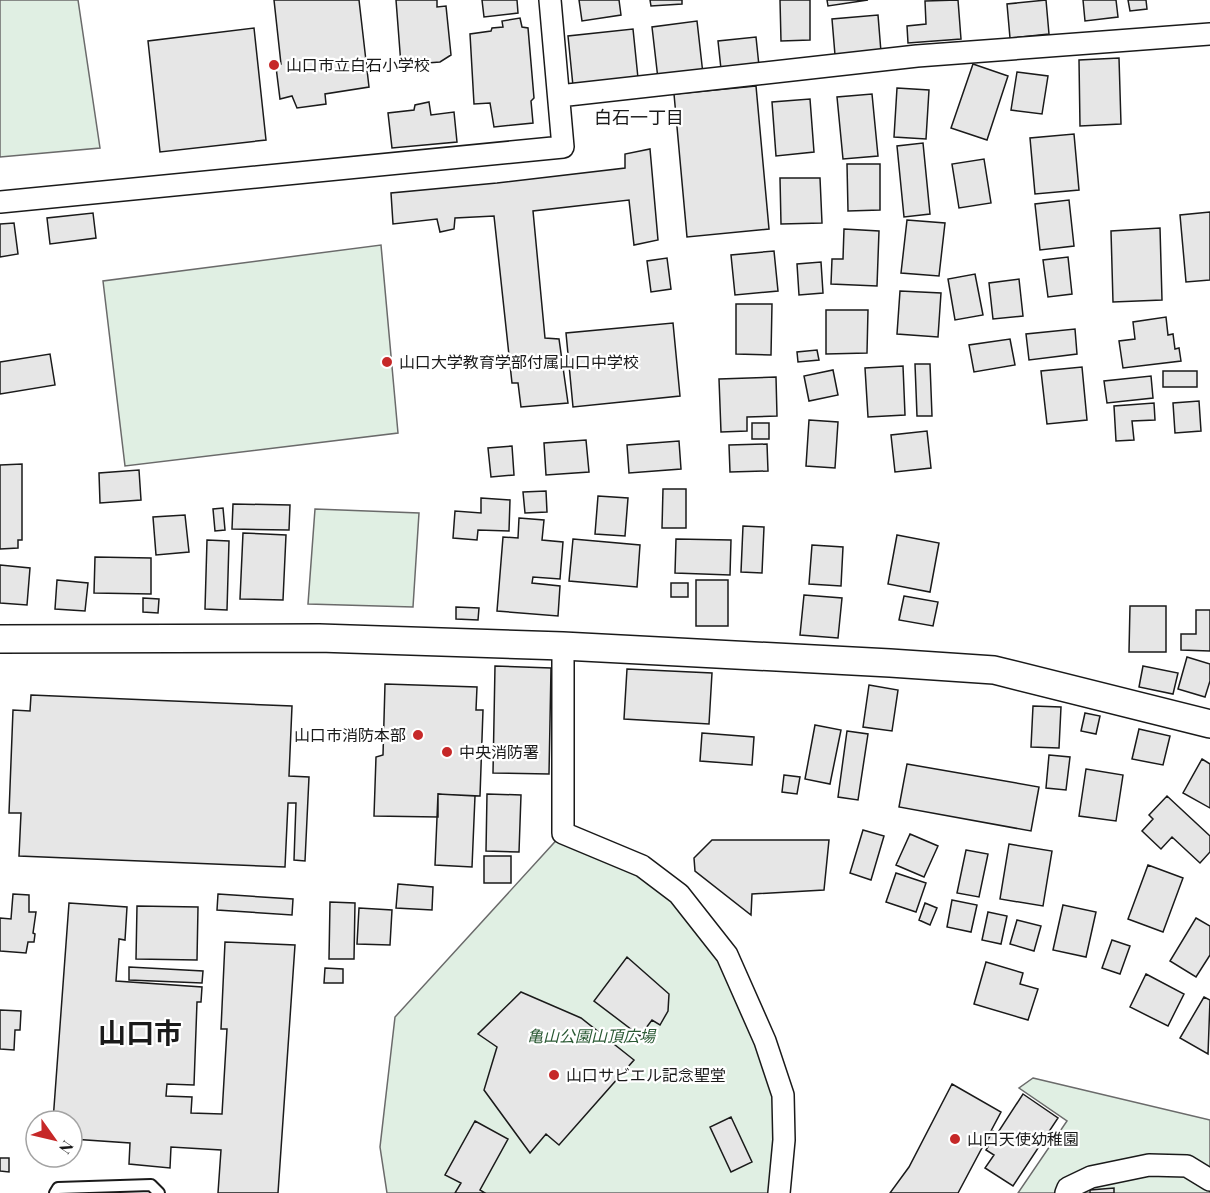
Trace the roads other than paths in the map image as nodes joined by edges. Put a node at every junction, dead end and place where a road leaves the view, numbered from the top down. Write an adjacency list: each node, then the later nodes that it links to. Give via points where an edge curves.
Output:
1 (550, 0): 3 (street)
2 (1210, 34): 3 (street, via 917,56)
3 (559, 96): 4 (street, via 563,147)
4 (0, 202)
5 (0, 639): 6 (street, via 320,638)
6 (563, 646): 7 (street, via 994,670); 11 (street, via 563,833 642,866 679,894 727,954 765,1041 783,1095)
7 (1210, 724)
8 (1210, 1180): 12 (street, via 1186,1166 1149,1165 1091,1177 1068,1188)
9 (55, 1193): 10 (lane, via 58,1188 151,1185)
10 (159, 1193)
11 (779, 1193)
12 (1066, 1193)

